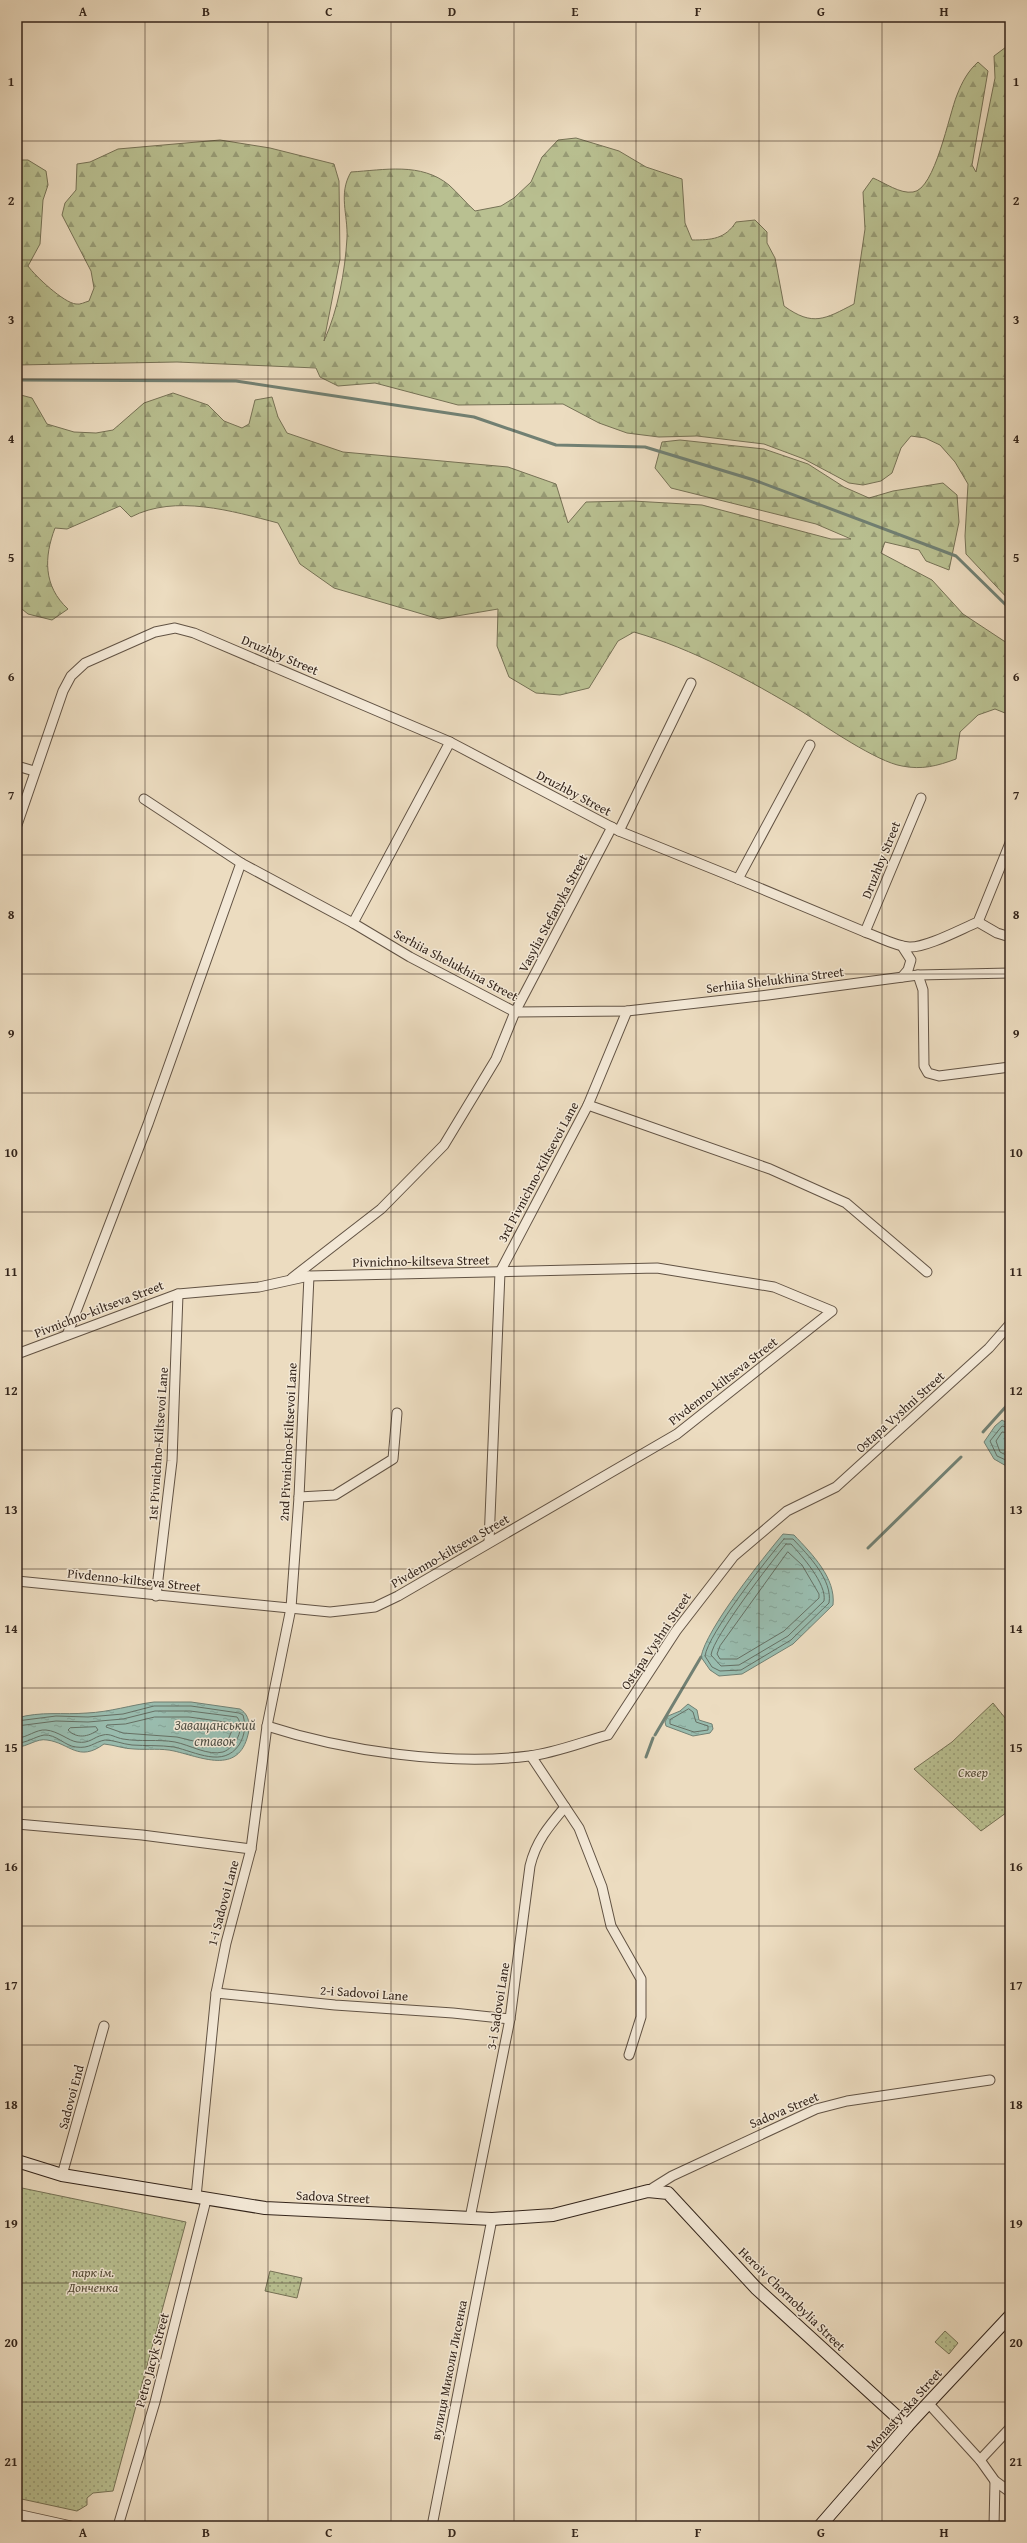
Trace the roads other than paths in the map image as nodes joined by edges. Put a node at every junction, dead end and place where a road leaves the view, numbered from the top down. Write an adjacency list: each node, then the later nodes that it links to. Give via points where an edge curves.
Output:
1 (691, 683): 9 (street, Druzhby Street)
2 (450, 742): 5 (street, Druzhby Street, via 194,633 176,628 155,632 86,663 71,676 62,691); 9 (street, Druzhby Street); 14 (street)
3 (810, 745): 12 (street)
4 (17, 766): 5 (street)
5 (34, 771): 8 (street, Druzhby Street)
6 (921, 798): 15 (street, Druzhby Street)
7 (144, 799): 11 (street, Serhiia Shelukhina Street)
8 (17, 825)
9 (616, 829): 12 (street, Druzhby Street); 22 (street, Vasylia Stefanyka Street)
10 (1010, 843): 13 (street)
11 (241, 863): 14 (street, Serhiia Shelukhina Street); 32 (street, via 148,1124)
12 (738, 878): 15 (street, Druzhby Street)
13 (978, 922): 16 (street, via 997,934); 17 (street, Druzhby Street, via 922,946)
14 (354, 923): 22 (street, Serhiia Shelukhina Street, via 410,957)
15 (866, 932): 17 (street, Druzhby Street)
16 (1010, 937)
17 (902, 946): 20 (street, via 911,960 908,970)
18 (1010, 973): 19 (street, Serhiia Shelukhina Street)
19 (918, 975): 20 (street, Serhiia Shelukhina Street); 23 (street, via 923,990 924,1066 928,1073 938,1076)
20 (902, 977): 21 (street, Serhiia Shelukhina Street, via 768,996)
21 (627, 1011): 22 (street, Serhiia Shelukhina Street); 24 (street, 3rd Pivnichno-Kiltsevoi Lane)
22 (515, 1012): 28 (street, Vasylia Stefanyka Street, via 496,1059 444,1145 381,1210)
23 (1010, 1067)
24 (588, 1104): 25 (street, 3rd Pivnichno-Kiltsevoi Lane); 26 (street, via 770,1169 846,1203)
25 (500, 1272): 27 (street, Pivnichno-kiltseva Street); 30 (street, Pivnichno-kiltseva Street, via 657,1268 774,1287); 36 (street, 3rd Pivnichno-Kiltsevoi Lane)
26 (928, 1272)
27 (309, 1276): 28 (street, Pivnichno-kiltseva Street); 35 (street, 2nd Pivnichno-Kiltsevoi Lane)
28 (289, 1280): 29 (street, Pivnichno-kiltseva Street, via 259,1287)
29 (178, 1294): 32 (street, Pivnichno-kiltseva Street); 38 (street, 1st Pivnichno-Kiltsevoi Lane, via 172,1461)
30 (832, 1311): 36 (street, Pivdenno-kiltseva Street, via 677,1434)
31 (1010, 1324): 41 (street, Ostapa Vyshni Street, via 989,1348 836,1487 787,1511 734,1556 676,1631 608,1735)
32 (67, 1335): 33 (street, Pivnichno-kiltseva Street)
33 (17, 1354)
34 (397, 1413): 35 (street, via 393,1459 335,1495)
35 (299, 1497): 39 (street, 2nd Pivnichno-Kiltsevoi Lane)
36 (489, 1542): 39 (street, Pivdenno-kiltseva Street, via 375,1607 330,1612)
37 (17, 1581): 38 (street, Pivdenno-kiltseva Street)
38 (156, 1596): 39 (street, Pivdenno-kiltseva Street)
39 (291, 1608): 40 (street, 2nd Pivnichno-Kiltsevoi Lane)
40 (267, 1726): 41 (street, Ostapa Vyshni Street, via 320,1741 413,1754 472,1759); 44 (street, 2nd Pivnichno-Kiltsevoi Lane)
41 (531, 1756): 42 (street)
42 (565, 1807): 46 (street, 3-i Sadovoi Lane, via 543,1832 534,1849); 48 (street, via 579,1828 593,1862 611,1926 641,1979 641,2017)
43 (17, 1824): 44 (street, 1-i Sadovoi Lane)
44 (251, 1848): 45 (street, 1-i Sadovoi Lane, via 226,1942)
45 (216, 1993): 46 (street, 2-i Sadovoi Lane, via 335,2005 454,2012); 53 (street, 1-i Sadovoi Lane)
46 (510, 2019): 54 (street, 3-i Sadovoi Lane)
47 (104, 2026): 51 (street, Sadovoi End)
48 (629, 2055)
49 (990, 2080): 52 (street, Sadova Street, via 847,2101 816,2109 672,2176)
50 (17, 2161): 51 (main road, Sadova Street)
51 (62, 2175): 53 (main road, Sadova Street)
52 (654, 2191): 55 (main road, Sadova Street, via 553,2215); 58 (main road, Heroiv Chornobylia Street, via 668,2193 756,2288)
53 (201, 2199): 54 (main road, Sadova Street, via 265,2208); 65 (street, Petro Jacyk Street, via 155,2402)
54 (470, 2218): 55 (main road, Sadova Street)
55 (492, 2219): 66 (street, вулиця Миколи Лисенка)
56 (1010, 2316): 57 (main road, Monastyrska Street)
57 (929, 2404): 58 (main road, Monastyrska Street); 60 (street)
58 (907, 2426): 67 (main road, Monastyrska Street)
59 (1010, 2428): 60 (street)
60 (980, 2460): 61 (street)
61 (996, 2481): 62 (street); 68 (street)
62 (1010, 2492)
63 (17, 2514): 64 (street)
64 (70, 2526)
65 (118, 2526)
66 (432, 2526)
67 (820, 2526)
68 (994, 2526)

